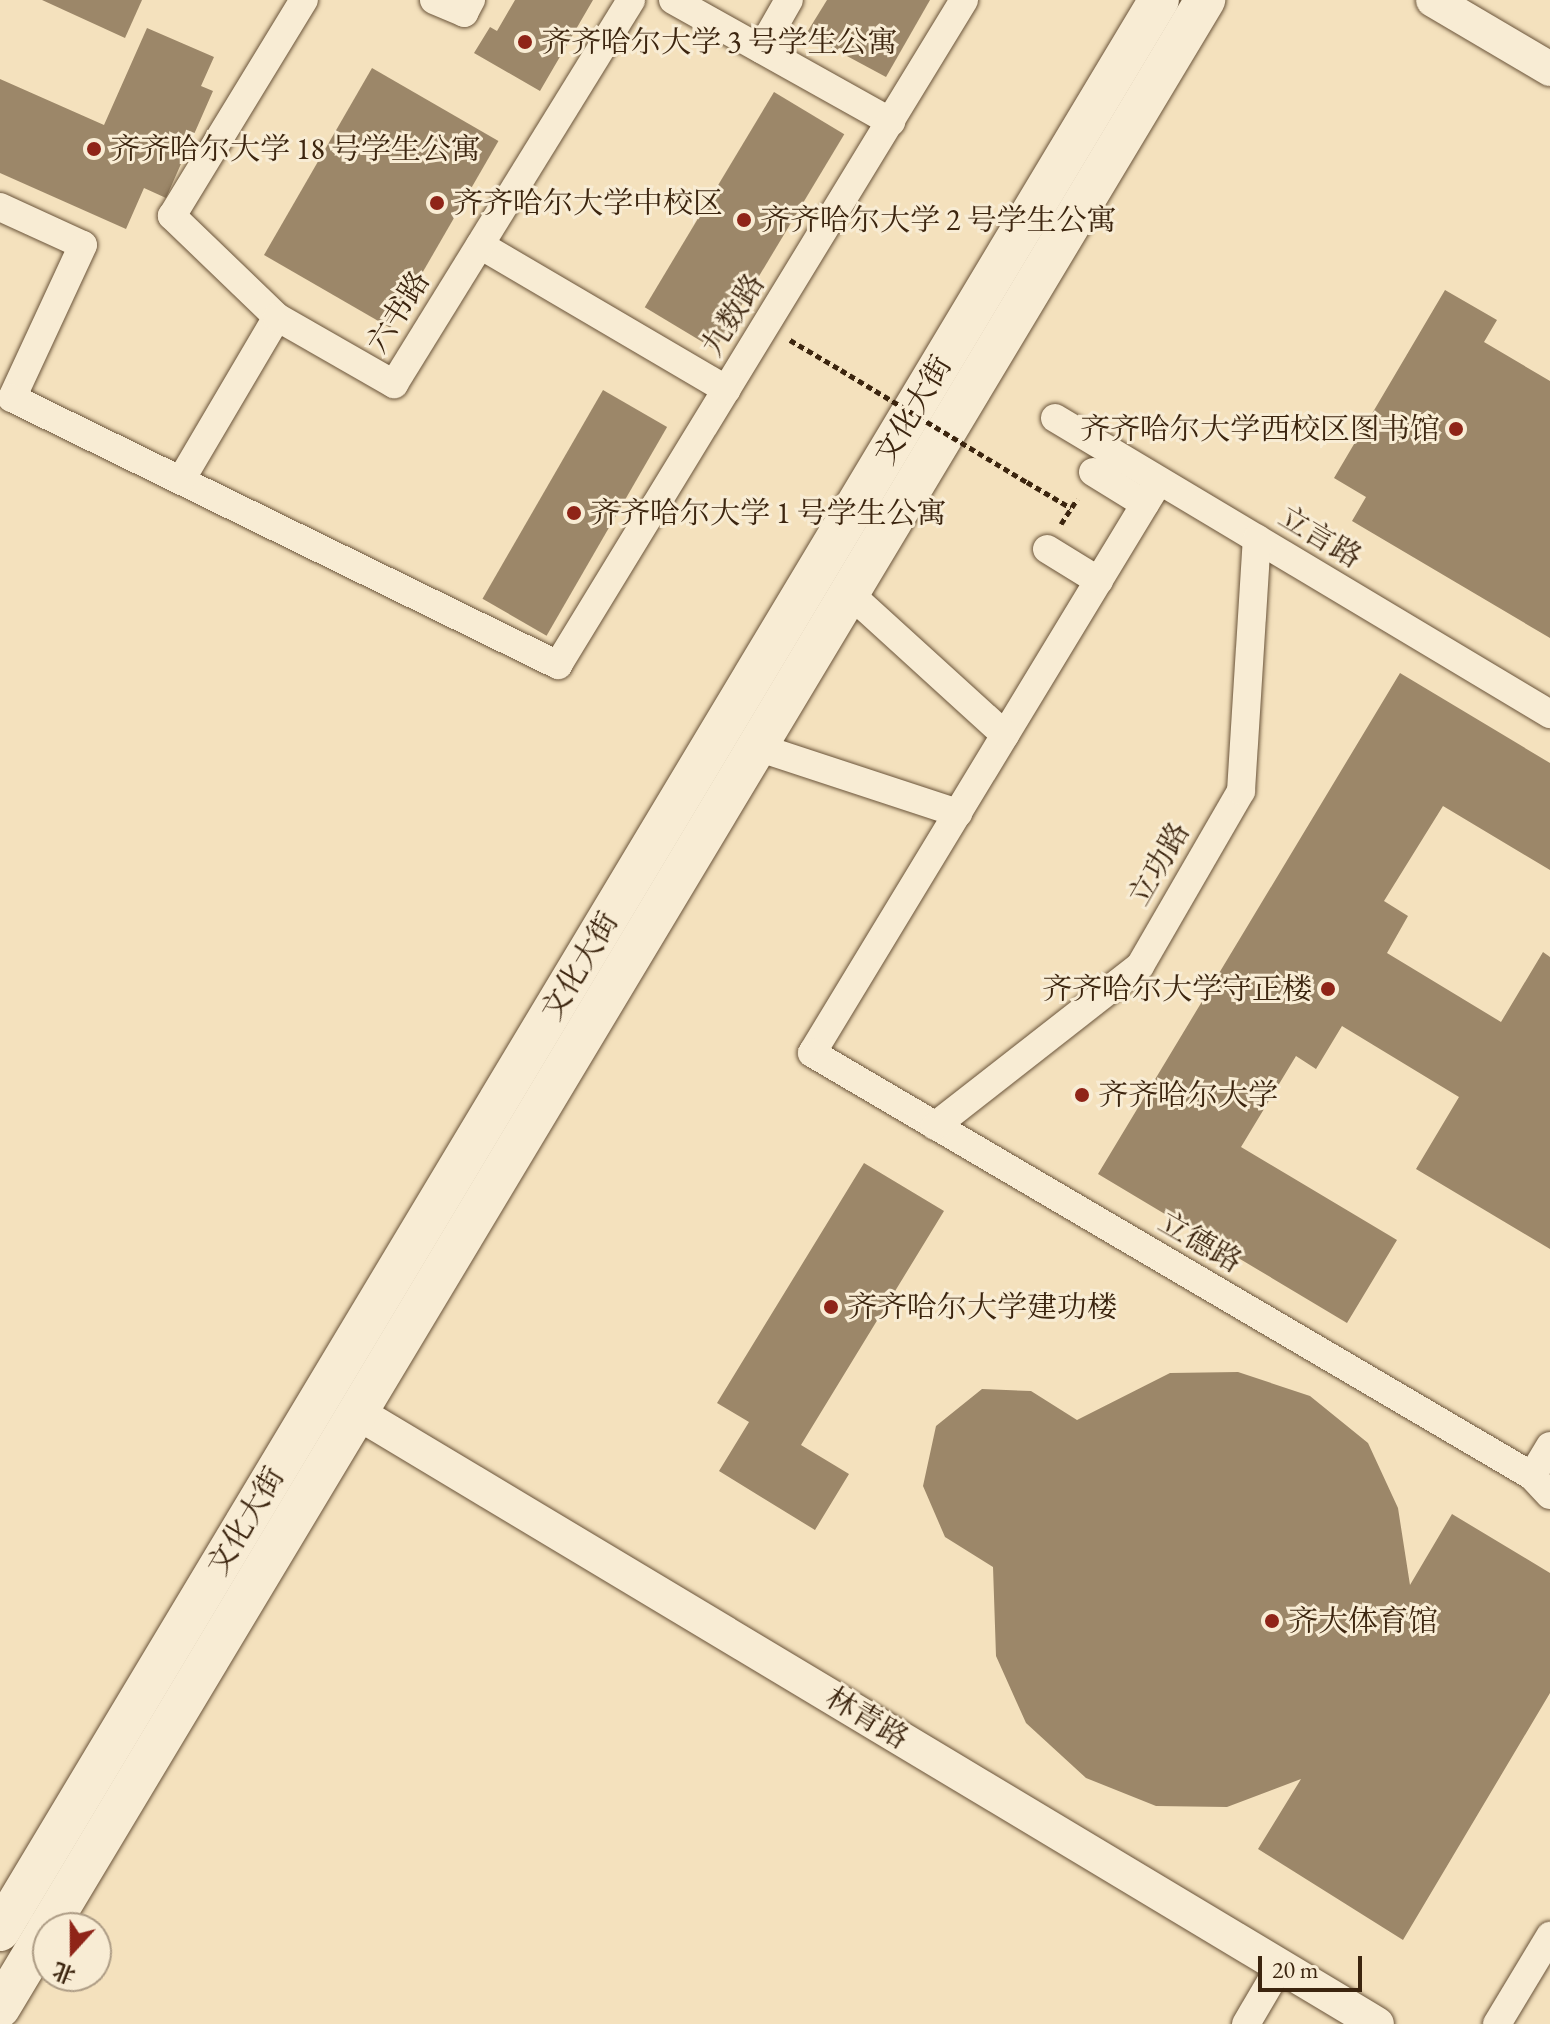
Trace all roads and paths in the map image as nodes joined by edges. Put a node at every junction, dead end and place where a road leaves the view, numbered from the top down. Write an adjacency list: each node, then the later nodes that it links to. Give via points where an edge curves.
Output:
1 (304, 0): 16 (street, via 172,216)
2 (434, 0): 3 (street, via 464,13)
3 (471, 0)
4 (631, 0): 15 (street, 六书路)
5 (673, 0): 11 (street)
6 (789, 0): 11 (street)
7 (964, 0): 13 (street, 九数路)
8 (1159, 0): 37 (main road, 文化大街)
9 (1205, 0): 27 (main road, 文化大街)
10 (1433, 0): 12 (street)
11 (761, 49): 13 (street)
12 (1550, 69)
13 (891, 122): 18 (street, 九数路, via 805,289 755,370)
14 (0, 207): 21 (street, via 83,245 12,398)
15 (480, 245): 16 (street, 六书路, via 394,384); 18 (street)
16 (277, 317): 21 (street)
17 (790, 339): 23 (path, bridge)
18 (727, 390): 21 (street, 九数路, via 558,665)
19 (1055, 418): 22 (street, 立言路)
20 (1093, 472): 22 (street); 23 (path)
21 (181, 480)
22 (1152, 492): 24 (street, 立言路); 26 (street)
23 (1071, 508): 25 (path)
24 (1257, 539): 28 (street, 立言路); 32 (street, 立功路, via 1241,791 1140,966)
25 (1047, 549): 26 (street)
26 (1099, 581): 29 (street)
27 (849, 593): 29 (street); 30 (main road, 文化大街)
28 (1550, 714)
29 (1005, 735): 31 (street)
30 (757, 747): 31 (street); 33 (main road, 文化大街)
31 (958, 813): 32 (street, 立德路, via 812,1053)
32 (935, 1126): 35 (street, 立德路)
33 (358, 1413): 36 (main road, 文化大街); 40 (street, 林青路)
34 (1550, 1446): 35 (street)
35 (1541, 1486)
36 (58, 1912)
37 (0, 1931)
38 (1550, 1936): 44 (street)
39 (32, 1955): 41 (main road, 文化大街)
40 (1280, 1966): 42 (street); 43 (street, 林青路)
41 (0, 2008)
42 (1246, 2024)
43 (1377, 2024)
44 (1497, 2024)

